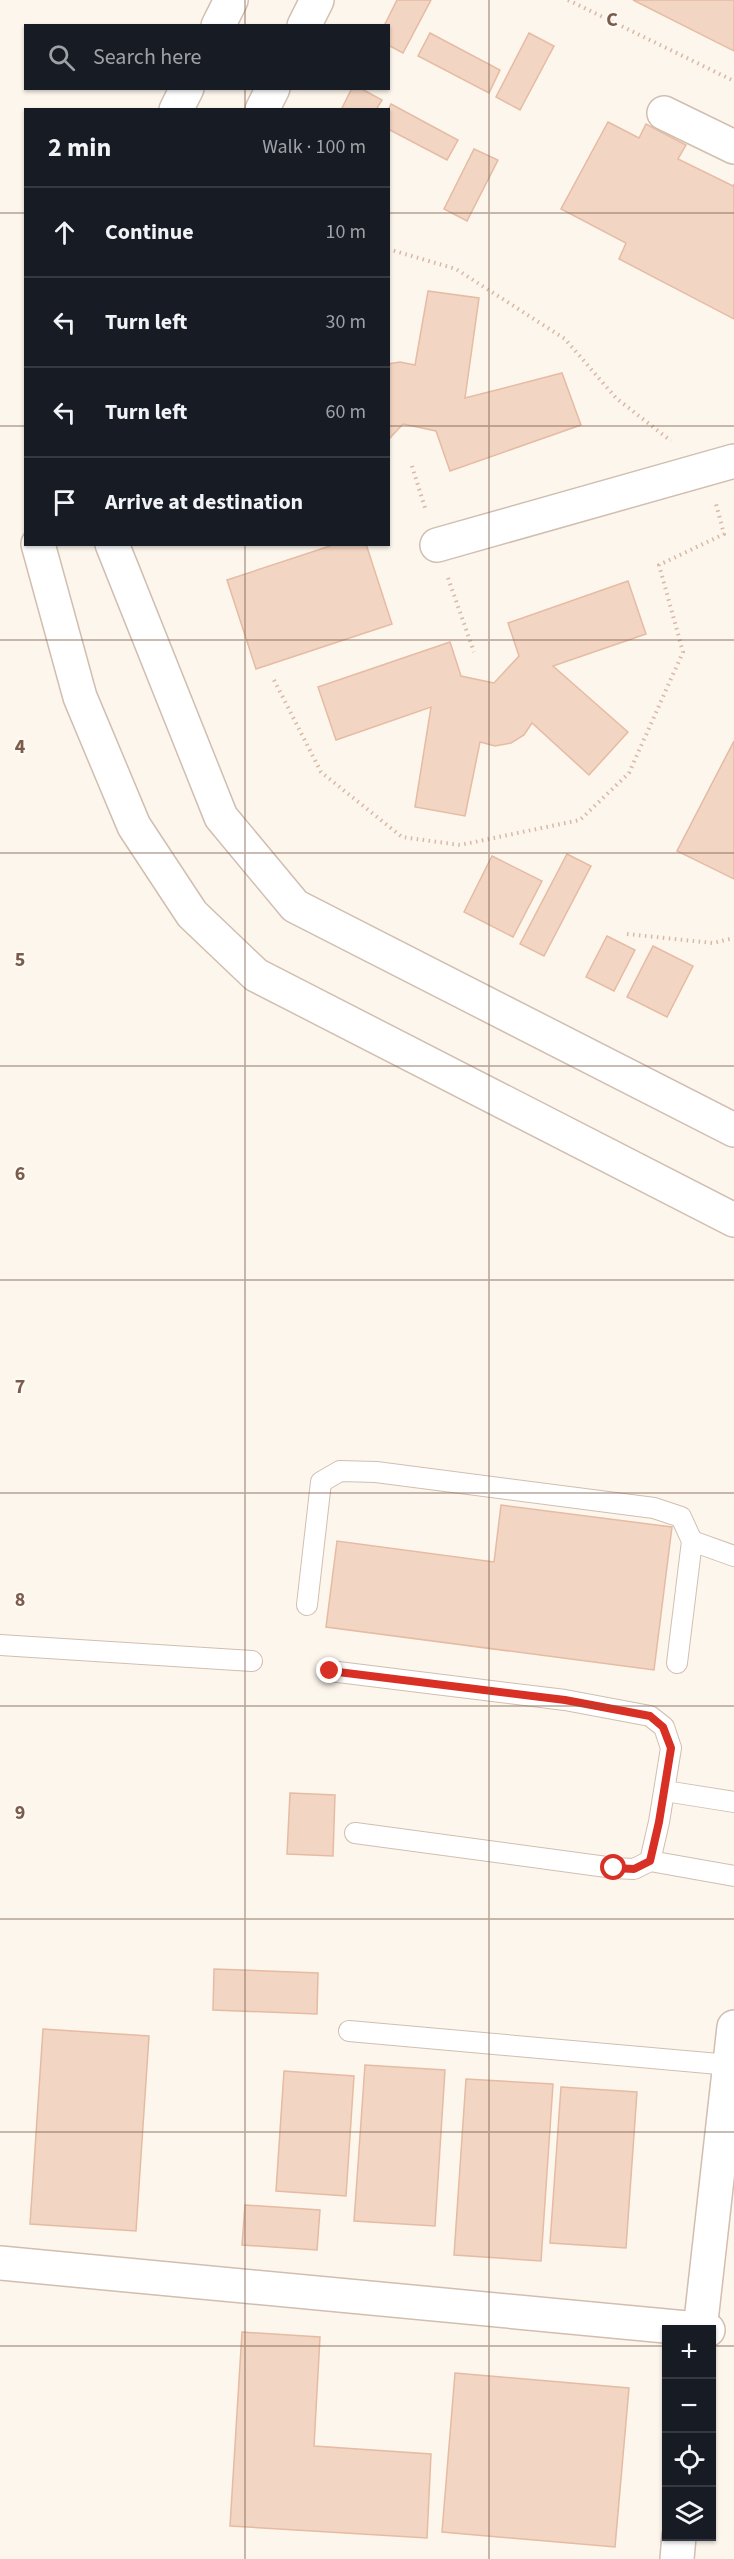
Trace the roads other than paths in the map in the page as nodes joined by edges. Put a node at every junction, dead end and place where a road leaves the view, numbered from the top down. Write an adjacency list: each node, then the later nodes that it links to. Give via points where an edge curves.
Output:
1 (231, 0): 3 (street)
2 (317, 0): 4 (street)
3 (219, 24)
4 (305, 24)
5 (185, 90): 7 (street)
6 (272, 90): 8 (street)
7 (177, 108)
8 (263, 108)
9 (663, 113): 10 (street)
10 (734, 147)
11 (721, 465): 12 (street)
12 (437, 545)
13 (39, 546): 16 (street, via 84,708 134,826 192,914 256,975)
14 (113, 546): 15 (street, via 220,817 295,906)
15 (734, 1130)
16 (734, 1220)
17 (692, 1541): 18 (lane); 19 (lane, via 681,1517 654,1508 376,1472 340,1471 321,1482); 22 (lane)
18 (734, 1556)
19 (308, 1605)
20 (0, 1646): 21 (lane)
21 (252, 1661)
22 (677, 1663)
23 (330, 1671): 24 (lane, via 565,1700 650,1716 663,1727 671,1748)
24 (665, 1791): 25 (lane); 27 (lane)
25 (734, 1802)
26 (356, 1833): 27 (lane, via 614,1868 634,1869)
27 (650, 1861): 28 (lane)
28 (734, 1876)
29 (734, 2027): 31 (street)
30 (349, 2031): 31 (lane)
31 (730, 2066): 34 (street)
32 (0, 2263): 33 (street)
33 (662, 2325)
34 (700, 2325)
35 (716, 2330): 36 (street)
36 (734, 2332)
37 (679, 2541): 38 (street)
38 (677, 2559)

